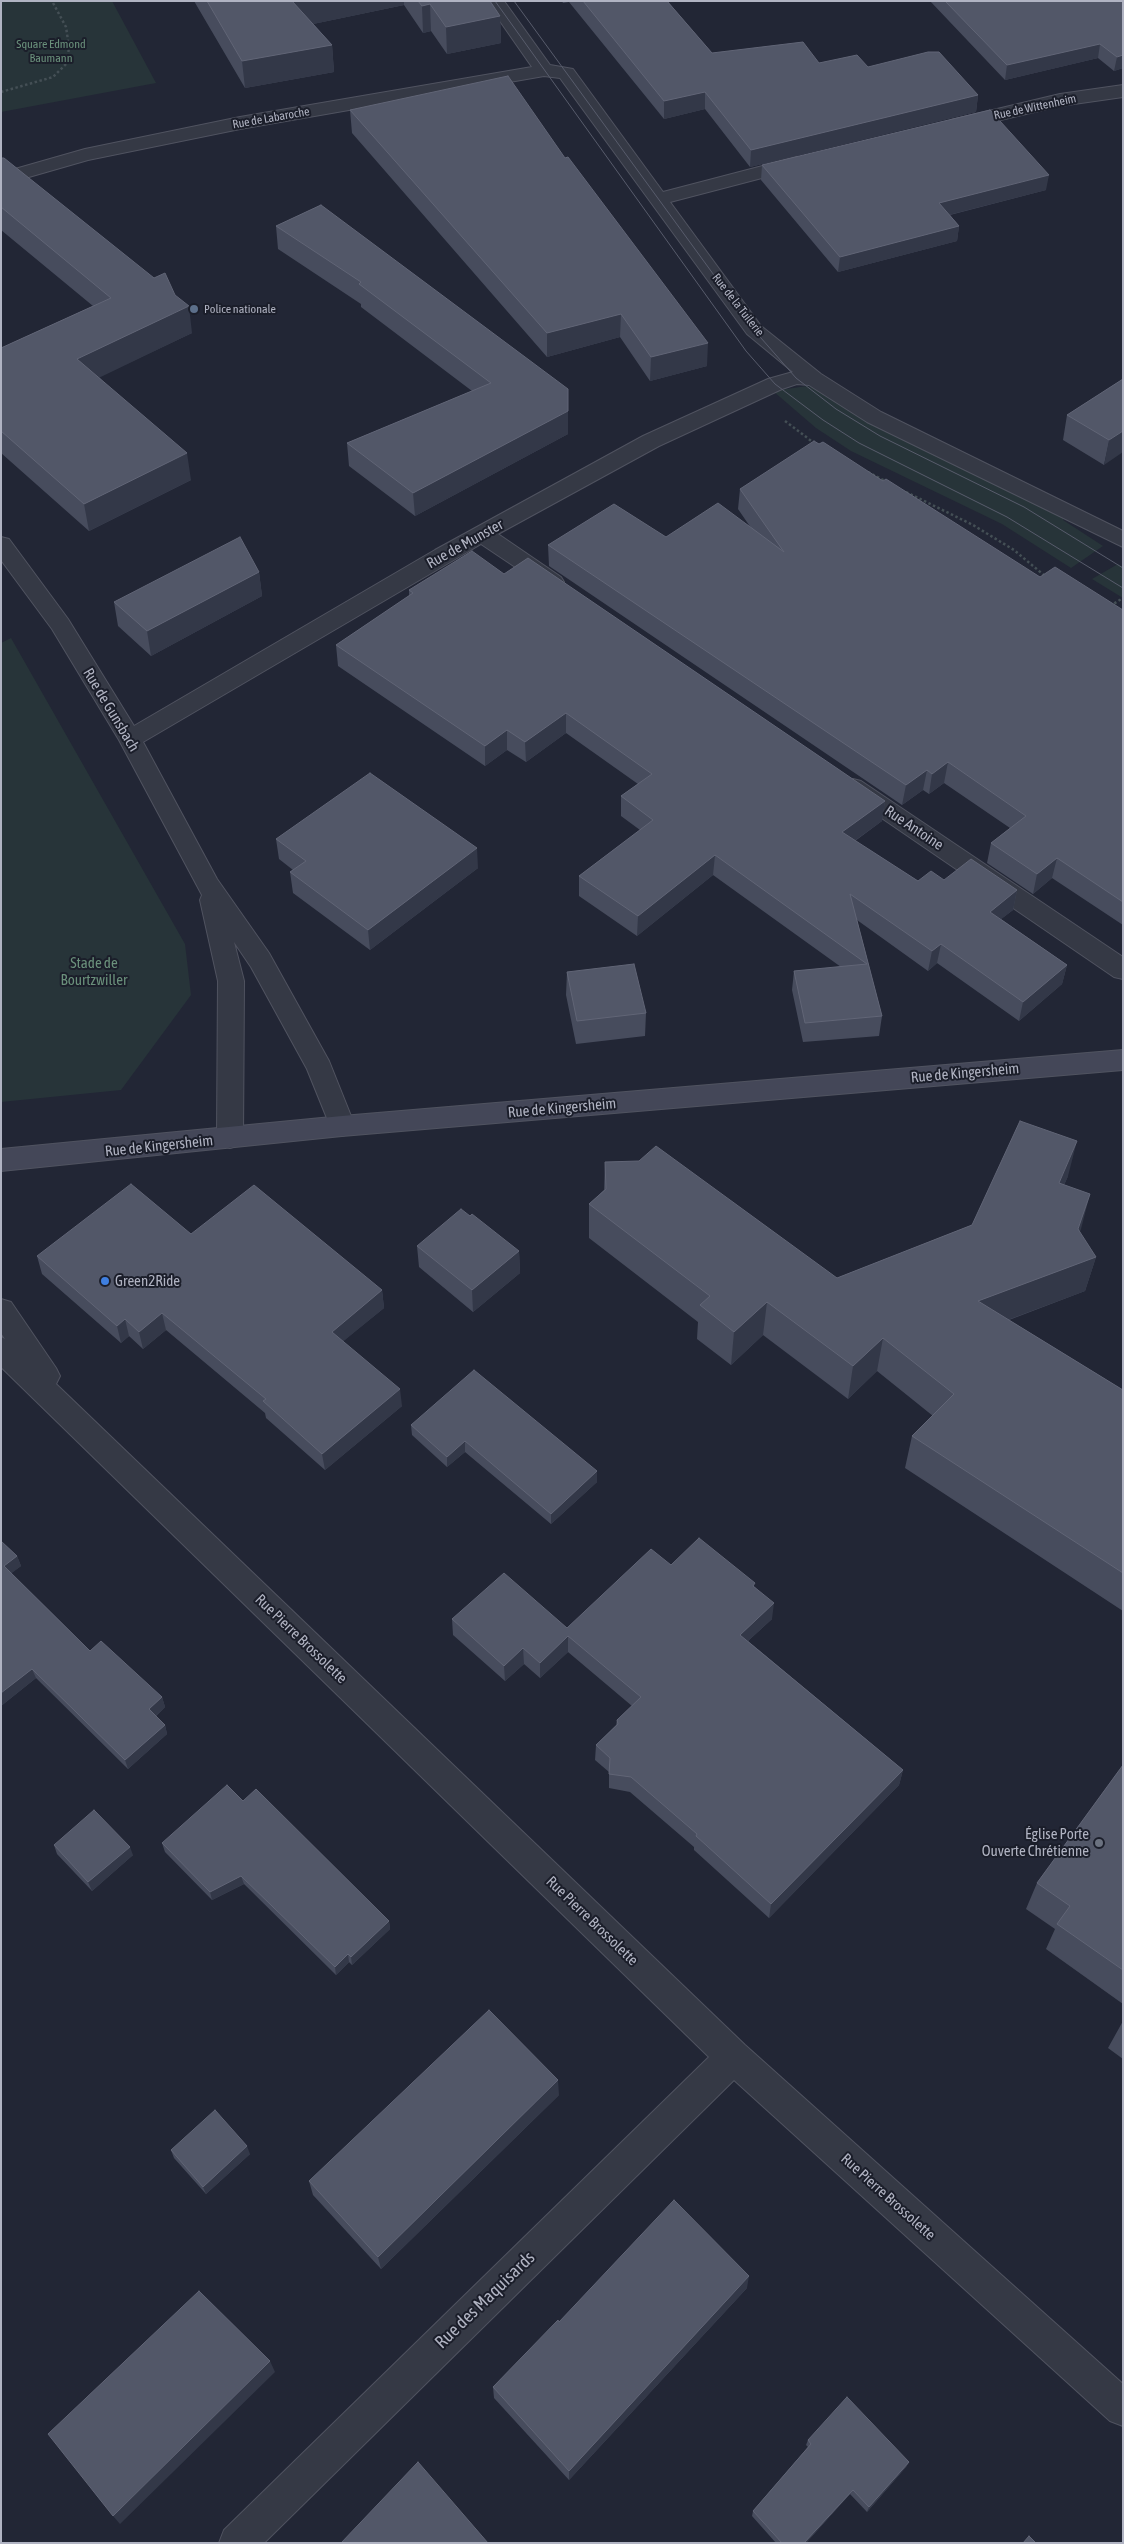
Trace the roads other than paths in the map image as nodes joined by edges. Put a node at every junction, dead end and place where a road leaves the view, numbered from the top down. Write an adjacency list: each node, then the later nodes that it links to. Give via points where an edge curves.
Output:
1 (495, 1): 2 (street)
2 (544, 70): 6 (street, Rue de Labaroche, via 240,123 85,155); 7 (street, Rue de la Tuilerie, via 566,73)
3 (1123, 91): 4 (street, Rue de Wittenheim, via 1060,100)
4 (939, 129)
5 (817, 158): 7 (street)
6 (1, 179)
7 (658, 199): 8 (street, Rue de la Tuilerie, via 754,330)
8 (814, 379): 9 (street, Rue de Munster, via 796,378 744,397 650,441); 10 (street, Rue de la Tuilerie, via 874,417)
9 (482, 534): 12 (street); 13 (street, Rue de Munster)
10 (1123, 540)
11 (1, 544): 13 (street, Rue de Gunsbach, via 60,624)
12 (573, 595)
13 (130, 739): 15 (street, Rue de Gunsbach)
14 (835, 774): 16 (street, Rue Antoine)
15 (208, 884): 18 (street, Rue de Gunsbach, via 260,960 320,1068); 19 (street, Rue de Gunsbach, via 231,981)
16 (1123, 970)
17 (1123, 1060): 18 (main road, Rue de Kingersheim)
18 (342, 1126): 19 (main road, Rue de Kingersheim)
19 (230, 1138): 20 (main road, Rue de Kingersheim)
20 (1, 1160)
21 (1, 1310): 23 (street, Rue Pierre Brossolette)
22 (1, 1349): 23 (street, Rue Pierre Brossolette)
23 (74, 1419): 24 (street, Rue Pierre Brossolette)
24 (733, 2057): 25 (street, Rue Pierre Brossolette); 26 (street, Rue des Maquisards)
25 (1123, 2408)
26 (237, 2543)

